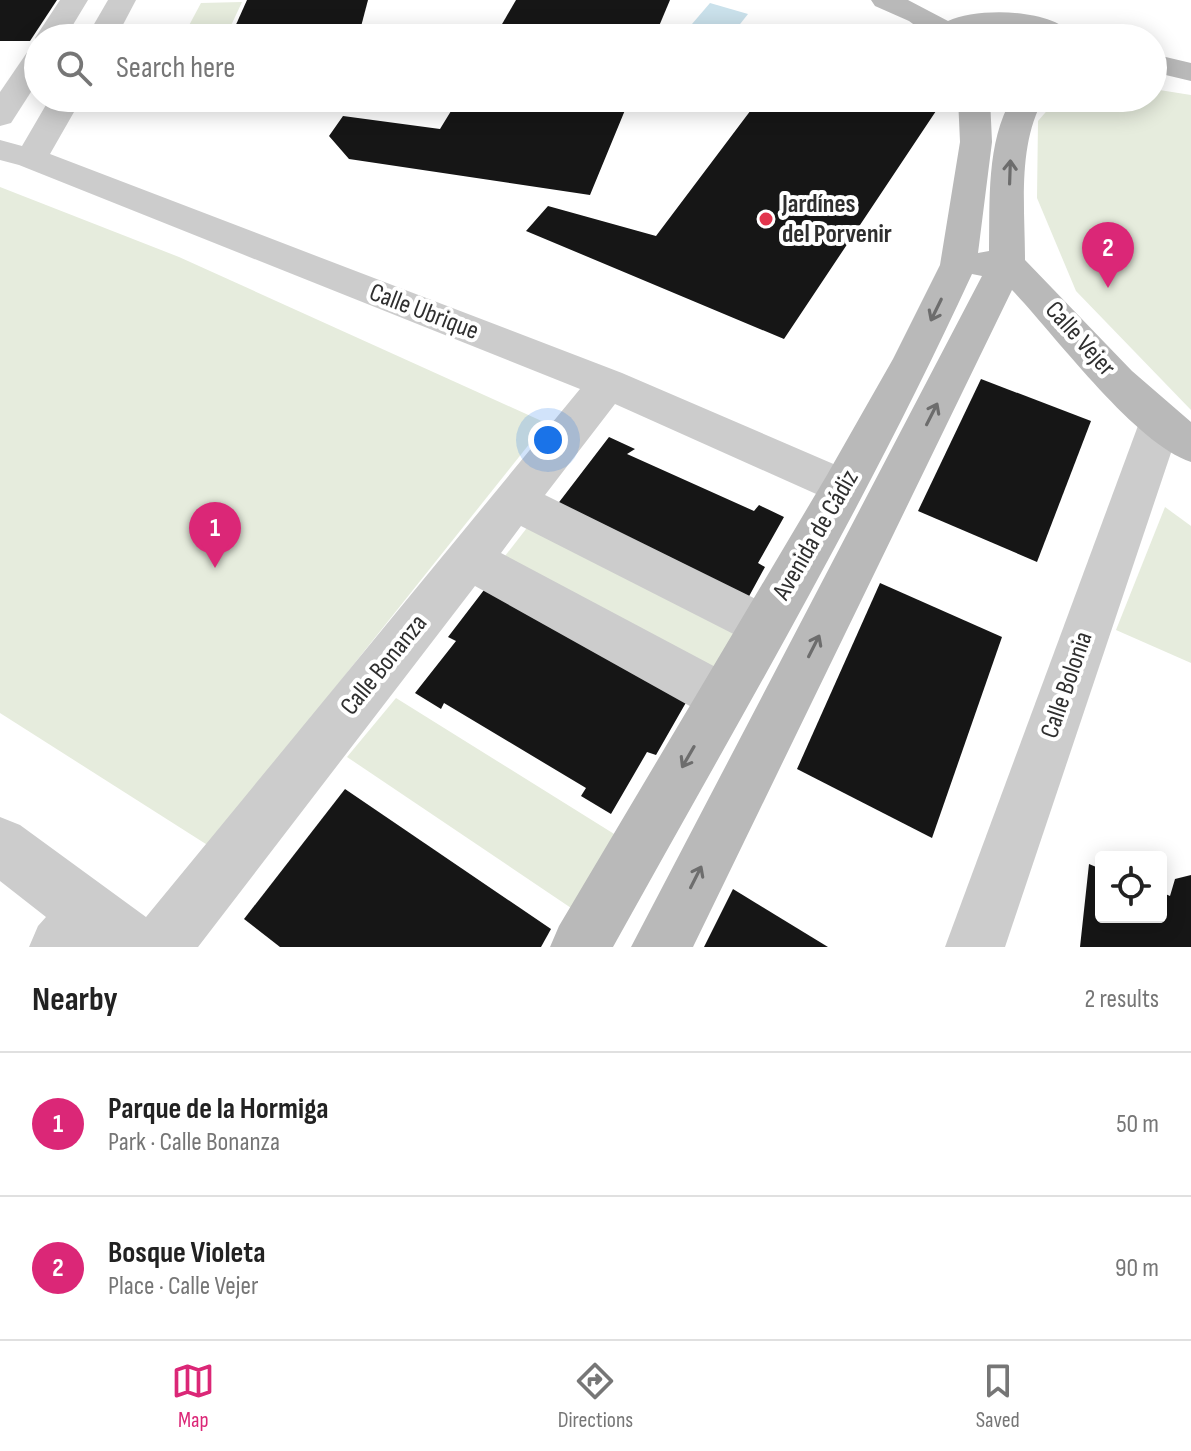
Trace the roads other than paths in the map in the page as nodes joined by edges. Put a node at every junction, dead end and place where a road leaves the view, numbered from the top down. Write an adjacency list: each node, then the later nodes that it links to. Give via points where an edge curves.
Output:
1 (74, 0): 6 (street)
2 (122, 0): 7 (street)
3 (885, 0): 8 (street)
4 (933, 0): 5 (street)
5 (980, 20): 9 (street); 10 (street)
6 (59, 24)
7 (109, 24)
8 (931, 24)
9 (968, 24)
10 (1026, 24)
11 (24, 65): 19 (street)
12 (1167, 66): 13 (street)
13 (1191, 72)
14 (1167, 76): 15 (street)
15 (1191, 79)
16 (54, 112): 20 (street)
17 (975, 112): 21 (street, Avenida de Cádiz)
18 (1019, 112): 22 (street, Avenida de Cádiz, one-way to 18, via 1011,150)
19 (0, 116)
20 (16, 154): 24 (street, Calle Ubrique)
21 (967, 204): 22 (street, Calle Vejer, via 974,229); 23 (street, Avenida de Cádiz)
22 (1007, 263): 23 (street); 25 (street, Calle Vejer); 36 (street, Avenida de Cádiz, one-way to 22)
23 (958, 265): 26 (street, Avenida de Cádiz, one-way to 26)
24 (608, 384): 26 (street, Calle Ubrique); 27 (street, Calle Bonanza)
25 (1175, 434): 37 (street, Calle Bolonia)
26 (843, 488): 29 (street, Avenida de Cádiz)
27 (514, 501): 28 (street, Calle Bonanza); 29 (street)
28 (468, 559): 30 (street); 34 (street, Calle Bonanza)
29 (763, 627): 30 (street, Avenida de Cádiz)
30 (722, 697): 35 (street, Avenida de Cádiz, one-way to 35)
31 (0, 845): 32 (street)
32 (74, 930): 33 (street)
33 (139, 947)
34 (160, 947)
35 (580, 947)
36 (661, 947)
37 (975, 947)

